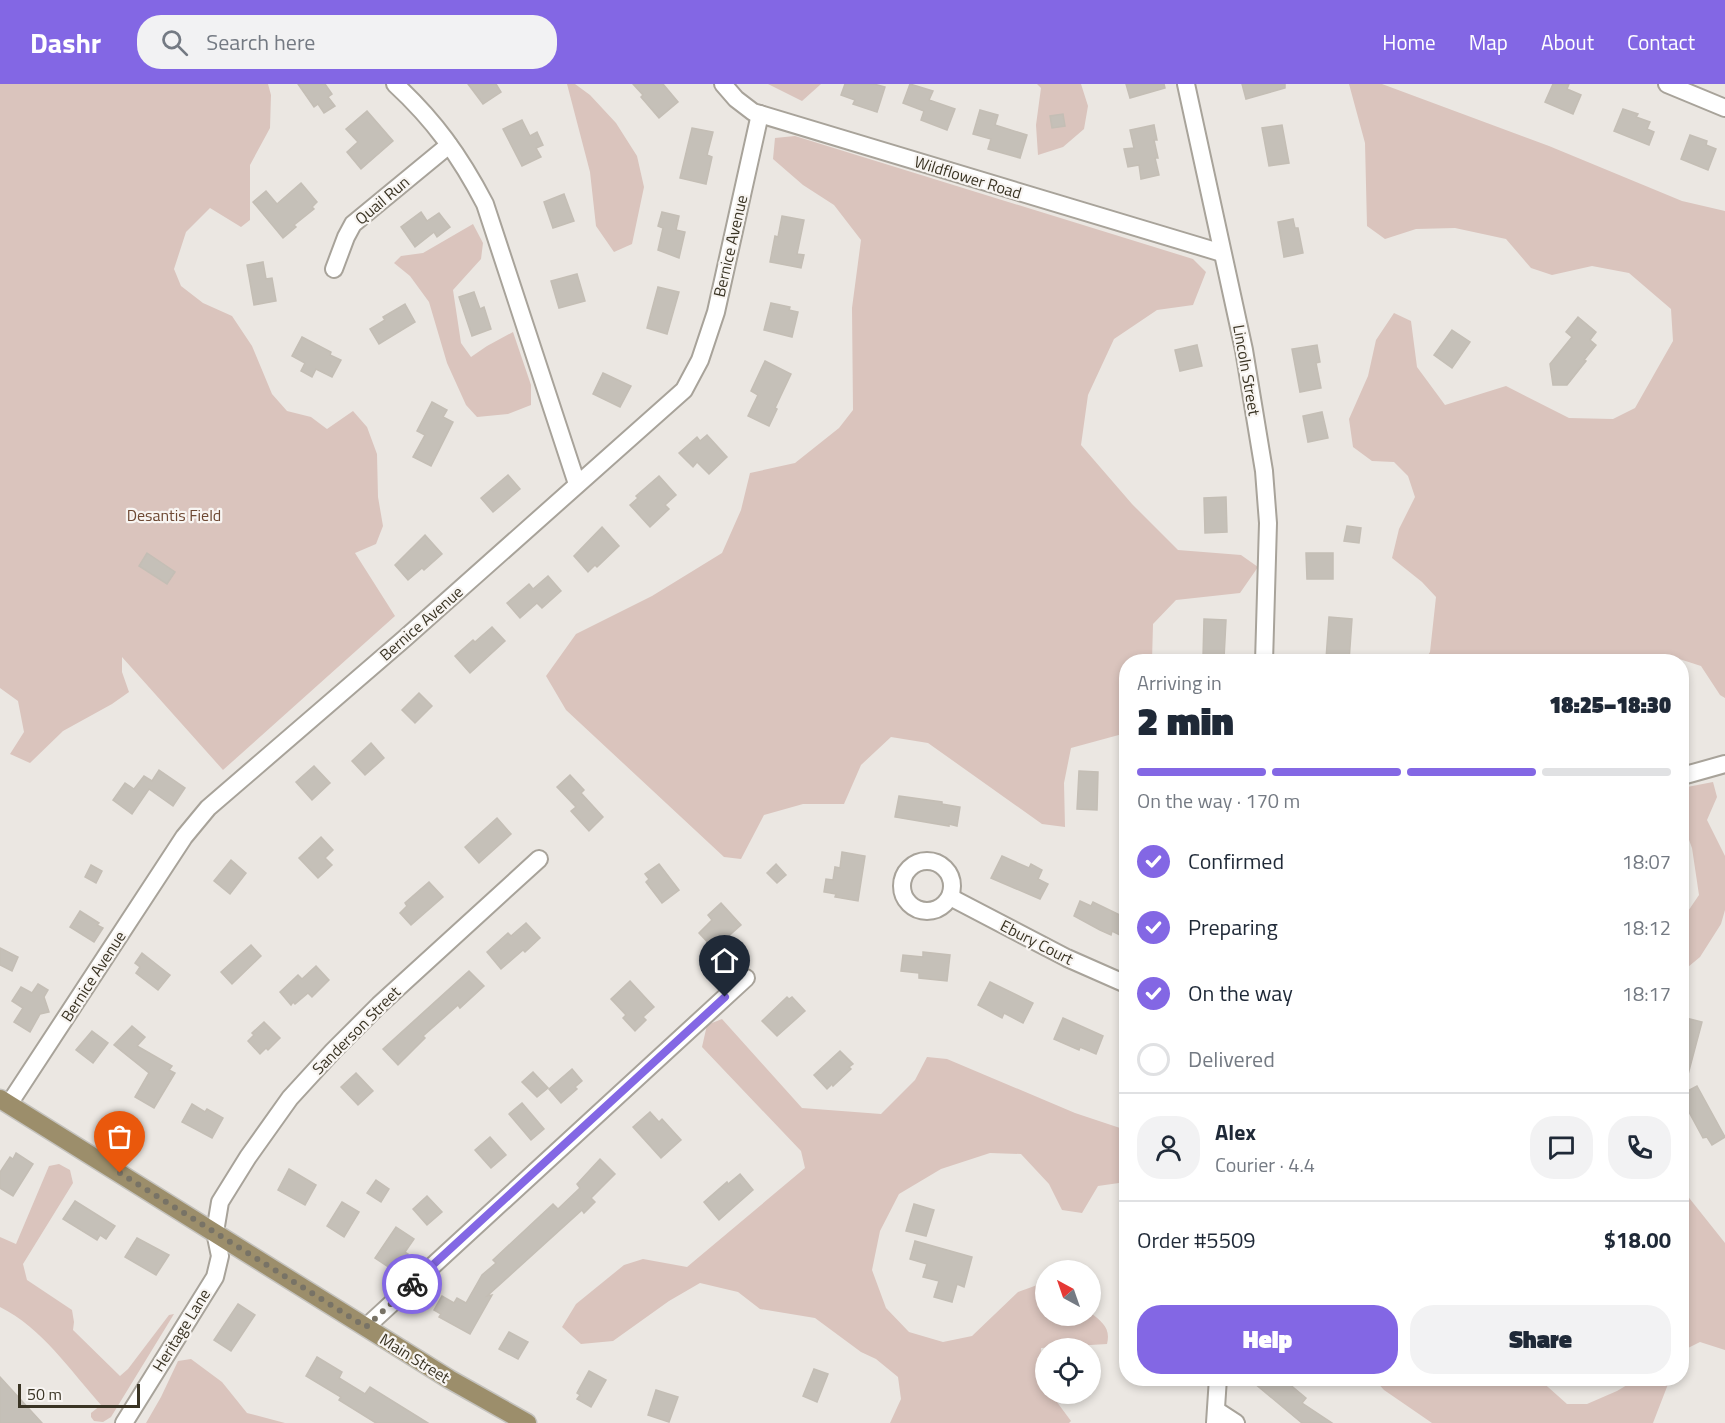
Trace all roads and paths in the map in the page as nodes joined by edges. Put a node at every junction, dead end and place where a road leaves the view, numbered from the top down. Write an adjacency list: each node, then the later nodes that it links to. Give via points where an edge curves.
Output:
1 (395, 84): 7 (street, via 425,112)
2 (723, 84): 6 (street, Wildflower Road, via 742,105)
3 (1186, 84): 8 (street, Lincoln Street)
4 (1667, 84): 5 (street)
5 (1725, 108)
6 (760, 114): 8 (street, Wildflower Road); 10 (street, Bernice Avenue, via 716,312 696,371 679,395)
7 (449, 145): 9 (street, Quail Run, via 353,224); 10 (street, via 490,216)
8 (1222, 253): 11 (street, Lincoln Street, via 1248,373 1267,498)
9 (334, 269)
10 (577, 484): 18 (street, Bernice Avenue, via 202,814)
11 (1264, 654)
12 (1725, 764): 13 (street)
13 (1689, 774)
14 (539, 859): 19 (street, Sanderson Street, via 379,1005 301,1085 257,1143 220,1202)
15 (950, 897): 17 (street, Ebury Court)
16 (746, 978): 20 (street)
17 (1119, 981)
18 (4, 1102): 19 (main road, Main Street)
19 (215, 1232): 20 (main road, Main Street); 23 (street, Heritage Lane, via 220,1256 214,1276)
20 (366, 1327): 24 (main road, Main Street)
21 (1218, 1386): 22 (street)
22 (1216, 1417): 25 (street)
23 (124, 1423)
24 (527, 1423)
25 (1236, 1423)

